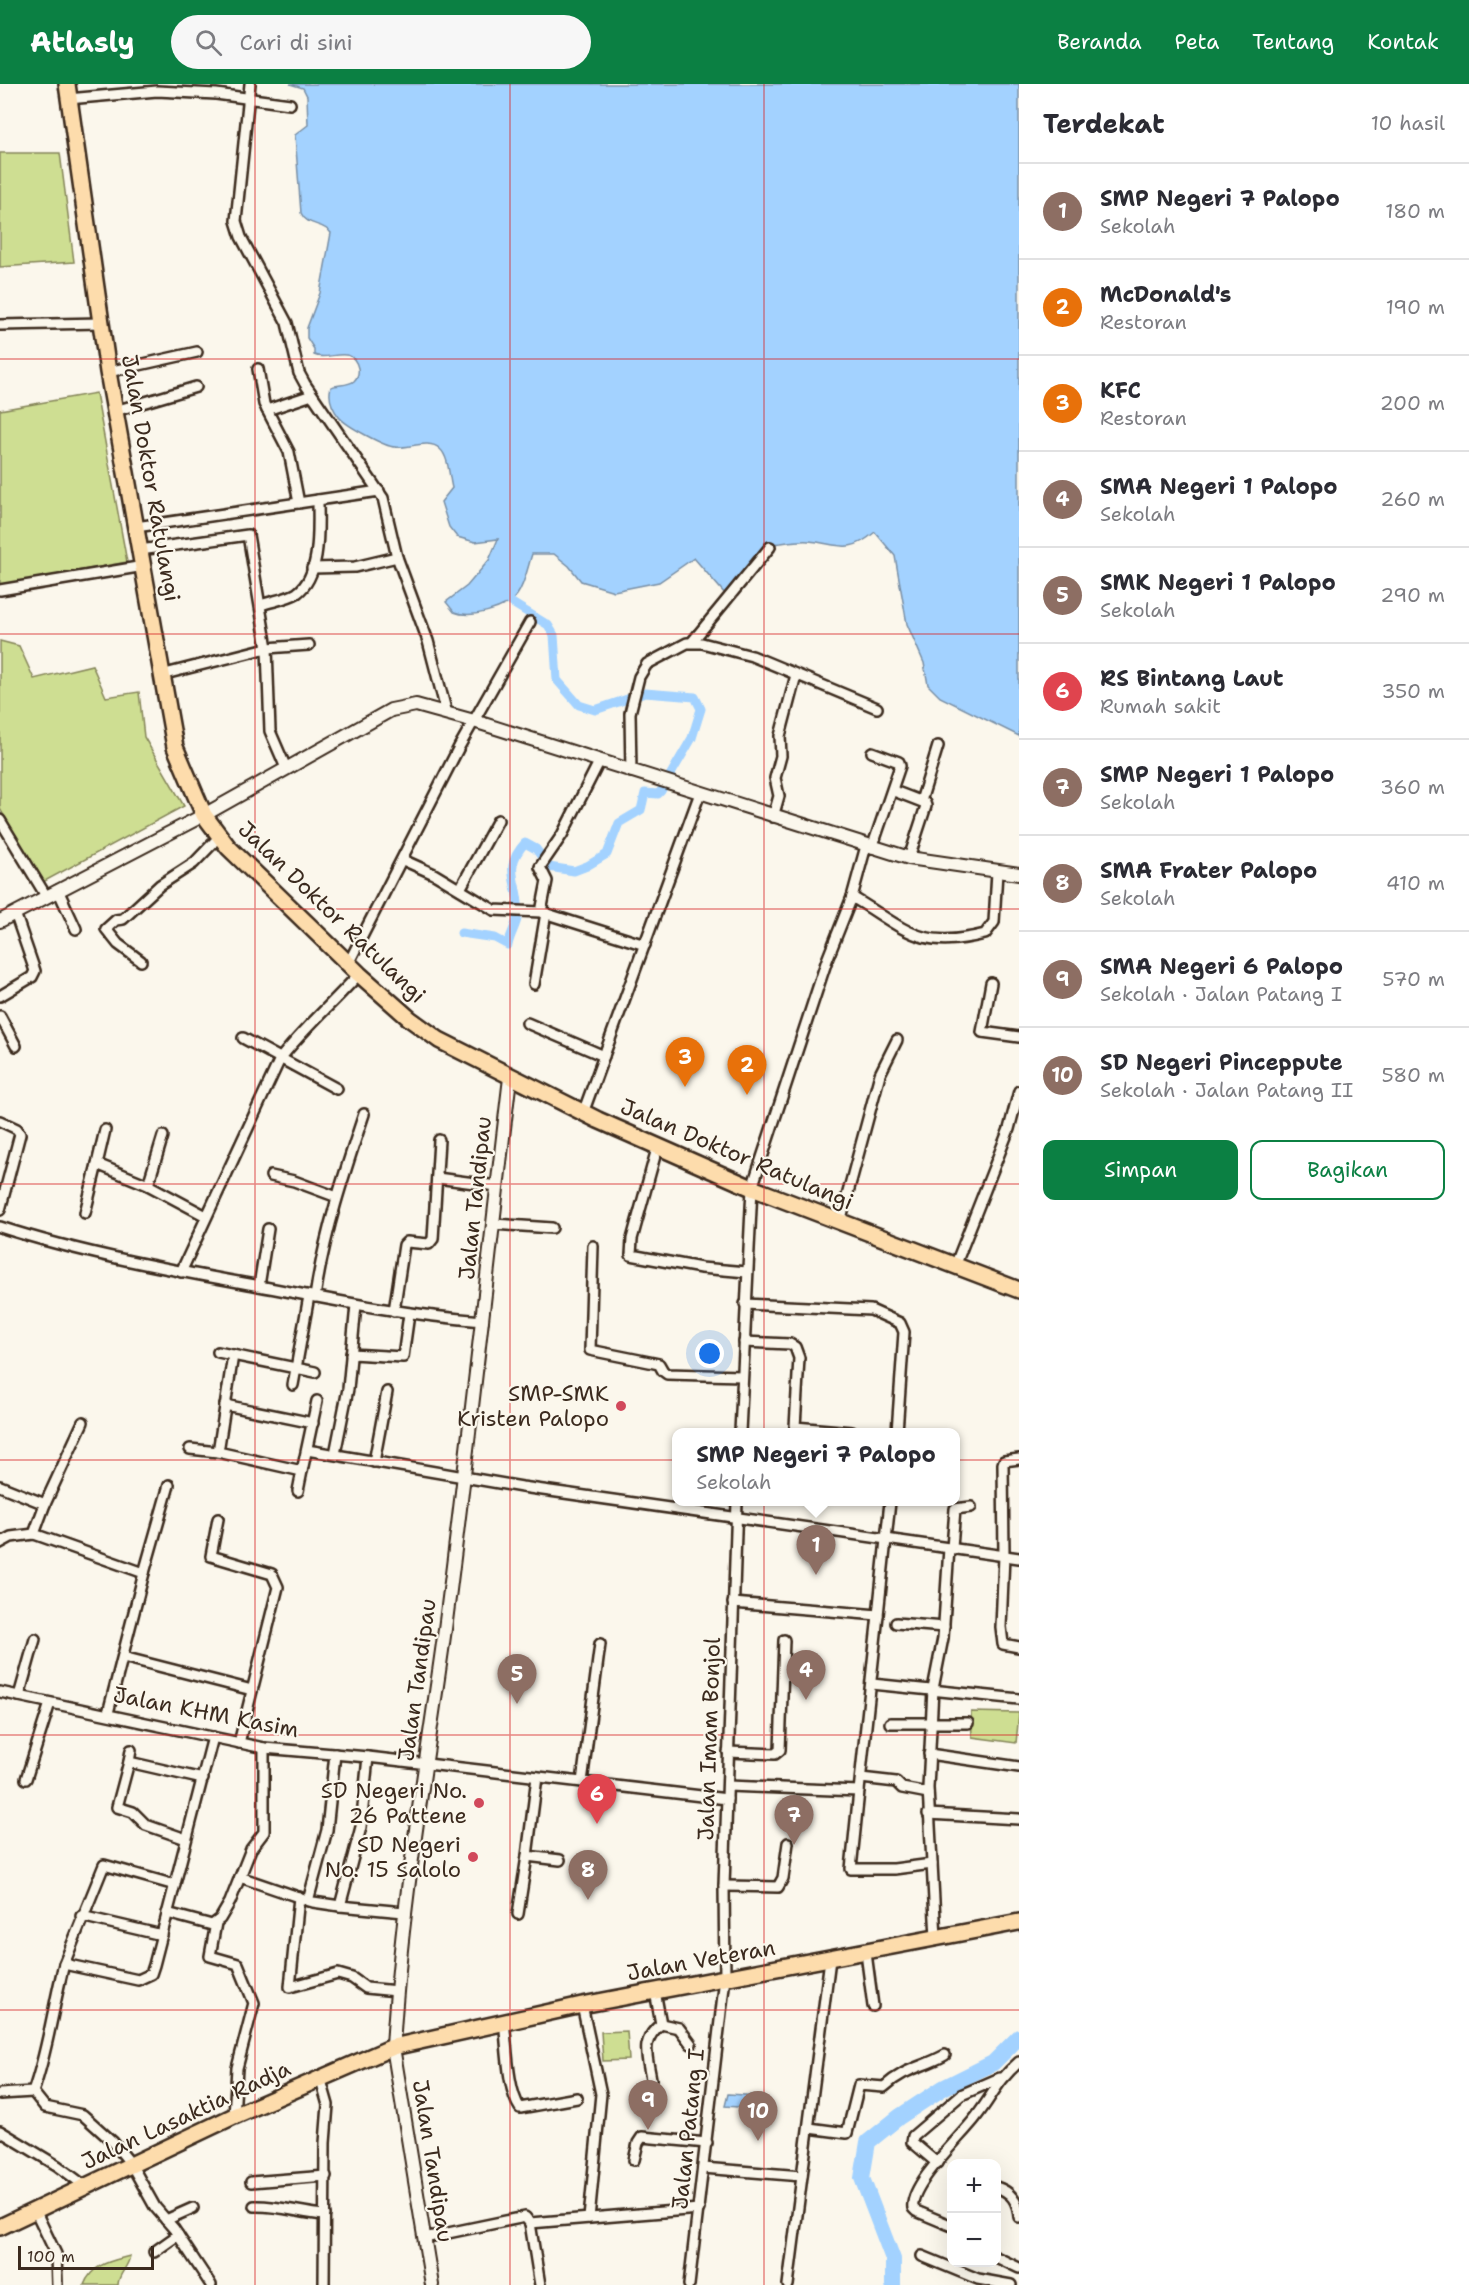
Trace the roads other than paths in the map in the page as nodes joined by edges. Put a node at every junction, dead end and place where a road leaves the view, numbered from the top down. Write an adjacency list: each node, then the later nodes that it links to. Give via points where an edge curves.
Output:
1 (250, 84): 3 (street)
2 (68, 91): 3 (street, via 157,91); 5 (highway, Jalan Doktor Ratulangi)
3 (249, 99): 4 (street); 11 (street, via 236,221 287,322 299,373)
4 (290, 104)
5 (102, 323): 6 (street); 9 (highway, Jalan Doktor Ratulangi)
6 (0, 325)
7 (197, 352): 9 (street)
8 (258, 369): 12 (street)
9 (108, 372): 13 (highway, Jalan Doktor Ratulangi)
10 (196, 387): 13 (street)
11 (312, 395): 12 (street); 14 (street)
12 (267, 410): 16 (street, via 289,452)
13 (116, 411): 17 (highway, Jalan Doktor Ratulangi)
14 (380, 491): 15 (street); 20 (street)
15 (318, 500): 16 (street); 22 (street, via 317,549)
16 (299, 503): 17 (street)
17 (136, 527): 19 (highway, Jalan Doktor Ratulangi)
18 (770, 547): 26 (street)
19 (141, 550): 21 (highway, Jalan Doktor Ratulangi); 24 (street, via 248,535)
20 (397, 557): 22 (street, via 355,567); 32 (street, via 428,641)
21 (144, 566): 23 (street); 29 (highway, Jalan Doktor Ratulangi)
22 (312, 568): 24 (street, via 298,592)
23 (0, 590)
24 (261, 605): 28 (street)
25 (530, 622): 33 (street)
26 (692, 642): 30 (street, via 752,656); 38 (street, via 647,664 631,707)
27 (309, 645): 28 (street)
28 (267, 648): 29 (street); 37 (street, via 270,730)
29 (161, 675): 42 (highway, Jalan Doktor Ratulangi, via 175,747)
30 (796, 675): 31 (street); 43 (street, via 780,736 781,756 775,778 779,796)
31 (877, 708)
32 (447, 714): 33 (street); 37 (street, via 416,705 398,707)
33 (474, 722): 36 (street); 49 (street)
34 (938, 746): 41 (street)
35 (872, 752): 39 (street, via 899,762)
36 (599, 762): 38 (street); 56 (street, via 570,821 540,867 547,881)
37 (286, 768): 42 (street)
38 (631, 772): 40 (street)
39 (894, 792): 41 (street); 47 (street)
40 (700, 793): 43 (street); 60 (street)
41 (921, 801): 48 (street, via 926,806)
42 (204, 815): 46 (highway, Jalan Doktor Ratulangi); 53 (street)
43 (773, 817): 47 (street)
44 (0, 820): 54 (street)
45 (498, 820): 52 (street)
46 (220, 836): 61 (street, via 194,863 106,929); 62 (highway, Jalan Doktor Ratulangi, via 243,864)
47 (869, 847): 48 (street); 55 (street)
48 (909, 858): 50 (street)
49 (403, 860): 52 (street); 62 (street)
50 (997, 872): 51 (street); 55 (street, via 994,922 985,934 973,937 917,937)
51 (1019, 874)
52 (460, 889): 56 (street, via 494,910)
53 (58, 890): 54 (street); 59 (street)
54 (45, 896): 57 (street)
55 (852, 897): 89 (street, via 827,960)
56 (544, 912): 60 (street); 64 (street)
57 (15, 913): 58 (street); 65 (street, via 35,971 32,977)
58 (0, 921)
59 (76, 929)
60 (645, 945): 72 (street)
61 (141, 961)
62 (354, 969): 73 (street, via 331,1006 300,1032); 74 (highway, Jalan Doktor Ratulangi, via 438,1040)
63 (992, 983): 68 (street, via 982,1032)
64 (534, 984)
65 (0, 996)
66 (0, 1016): 71 (street)
67 (527, 1023): 72 (street)
68 (1019, 1037)
69 (243, 1038): 73 (street)
70 (897, 1040): 94 (street, via 878,1081)
71 (16, 1046)
72 (604, 1056): 77 (street)
73 (280, 1059): 75 (street); 93 (street)
74 (510, 1078): 77 (highway, Jalan Doktor Ratulangi); 88 (street, Jalan Tandipau)
75 (338, 1089)
76 (1019, 1091): 100 (street, via 1012,1121)
77 (583, 1113): 83 (highway, Jalan Doktor Ratulangi)
78 (364, 1114): 90 (street)
79 (0, 1121): 91 (street, via 17,1128 20,1134)
80 (105, 1131): 84 (street)
81 (163, 1136): 87 (street)
82 (439, 1140): 86 (street)
83 (658, 1145): 89 (highway, Jalan Doktor Ratulangi); 102 (street, via 631,1255)
84 (97, 1164): 87 (street); 92 (street)
85 (271, 1176): 90 (street)
86 (437, 1178): 88 (street); 108 (street, via 433,1239 429,1244 404,1245)
87 (148, 1185): 93 (street)
88 (497, 1186): 95 (street, Jalan Tandipau)
89 (752, 1188): 94 (highway, Jalan Doktor Ratulangi); 102 (street)
90 (337, 1197): 105 (street)
91 (0, 1210)
92 (85, 1213)
93 (206, 1216): 101 (street)
94 (840, 1222): 100 (highway, Jalan Doktor Ratulangi)
95 (493, 1224): 97 (street); 110 (street, Jalan Tandipau)
96 (0, 1227): 101 (street)
97 (552, 1228)
98 (268, 1230): 103 (street)
99 (593, 1246): 117 (street, via 590,1350 659,1364 667,1374)
100 (955, 1266): 104 (highway, Jalan Doktor Ratulangi)
101 (181, 1272): 103 (street)
102 (747, 1272): 106 (street)
103 (259, 1286): 105 (street)
104 (1019, 1290)
105 (312, 1297): 107 (street); 115 (street)
106 (745, 1304): 111 (street); 126 (street, via 871,1310 900,1323 904,1332)
107 (356, 1305): 108 (street); 113 (street)
108 (394, 1311): 109 (street)
109 (409, 1314): 110 (street); 113 (street, via 404,1357)
110 (483, 1320): 134 (street, Jalan Tandipau)
111 (744, 1342): 117 (street); 125 (street, via 795,1347 799,1358)
112 (218, 1352): 114 (street)
113 (351, 1354): 130 (street)
114 (233, 1355): 115 (street); 121 (street)
115 (295, 1367): 116 (street); 118 (street)
116 (315, 1372)
117 (742, 1376): 124 (street)
118 (293, 1385)
119 (387, 1392): 132 (street)
120 (316, 1401): 123 (street)
121 (225, 1405): 123 (street); 129 (street)
122 (83, 1422): 138 (street)
123 (313, 1423): 128 (street)
124 (740, 1428)
125 (795, 1428)
126 (897, 1428)
127 (190, 1449): 129 (street)
128 (307, 1450): 130 (street); 133 (street)
129 (218, 1452): 133 (street)
130 (336, 1454): 132 (street)
131 (1019, 1459): 148 (street, via 1002,1464)
132 (374, 1462): 134 (street)
133 (302, 1471): 137 (street)
134 (464, 1478): 142 (street); 180 (street, Jalan Tandipau)
135 (169, 1485): 150 (street)
136 (0, 1486): 138 (street)
137 (298, 1491)
138 (45, 1504): 144 (street)
139 (737, 1506): 142 (street, Jalan Imam Bonjol)
140 (889, 1506): 145 (street)
141 (971, 1507): 147 (street, via 955,1509)
142 (736, 1518): 145 (street); 151 (street, Jalan Imam Bonjol)
143 (218, 1519): 162 (street, via 211,1556 272,1574 277,1582)
144 (34, 1534): 146 (street); 150 (street)
145 (885, 1540): 147 (street); 152 (street)
146 (0, 1543)
147 (951, 1548): 148 (street); 154 (street)
148 (1004, 1556): 149 (street); 158 (street, via 1002,1642)
149 (1019, 1558)
150 (144, 1573): 159 (street)
151 (733, 1603): 152 (street); 175 (street, Jalan Imam Bonjol)
152 (878, 1615): 160 (street)
153 (896, 1623): 154 (street)
154 (944, 1627): 161 (street)
155 (35, 1638): 164 (street)
156 (784, 1640): 175 (street, via 781,1748 775,1754)
157 (600, 1644): 186 (street)
158 (1019, 1647)
159 (123, 1657): 162 (street); 167 (street)
160 (872, 1684): 161 (street); 183 (street)
161 (933, 1689): 165 (street); 170 (street)
162 (252, 1690): 172 (street)
163 (0, 1692): 164 (street, Jalan KHM Kasim)
164 (19, 1696): 166 (street, Jalan KHM Kasim)
165 (1019, 1699)
166 (50, 1703): 167 (street, Jalan KHM Kasim); 184 (street)
167 (108, 1713): 171 (street, Jalan KHM Kasim)
168 (890, 1723): 170 (street)
169 (968, 1723): 170 (street)
170 (931, 1724): 177 (street)
171 (213, 1737): 172 (street, Jalan KHM Kasim); 185 (street)
172 (239, 1743): 173 (street, Jalan KHM Kasim)
173 (264, 1748): 176 (street, Jalan KHM Kasim); 198 (street, via 264,1832 251,1849)
174 (131, 1750): 179 (street)
175 (728, 1752): 187 (street, Jalan Imam Bonjol)
176 (334, 1754): 178 (street, Jalan KHM Kasim); 201 (street, via 327,1830)
177 (929, 1754): 181 (street); 189 (street)
178 (368, 1756): 180 (street, Jalan KHM Kasim); 202 (street, via 363,1818)
179 (129, 1762): 185 (street); 193 (street, via 117,1807 133,1812 146,1825)
180 (427, 1764): 182 (street, Jalan KHM Kasim); 203 (street, Jalan Tandipau)
181 (1019, 1767)
182 (537, 1777): 186 (street, Jalan KHM Kasim); 195 (street)
183 (861, 1778): 188 (street); 189 (street, via 896,1782 902,1788)
184 (26, 1779)
185 (203, 1779): 193 (street)
186 (582, 1782): 190 (street, Jalan KHM Kasim)
187 (728, 1785): 188 (street); 190 (street, Jalan Imam Bonjol)
188 (859, 1791): 197 (street, via 851,1869)
189 (928, 1793): 191 (street)
190 (727, 1799): 200 (street, Jalan Imam Bonjol)
191 (928, 1814): 192 (street); 197 (street)
192 (1019, 1819)
193 (186, 1839): 199 (street)
194 (788, 1843): 200 (street, via 778,1887)
195 (527, 1856): 196 (street); 205 (street)
196 (560, 1860)
197 (932, 1864): 210 (street)
198 (240, 1877): 201 (street); 208 (street)
199 (175, 1885): 204 (street); 206 (street, via 104,1865)
200 (724, 1886): 214 (street, Jalan Imam Bonjol)
201 (303, 1899): 202 (street); 215 (street, via 290,1987 338,1974 366,1988)
202 (340, 1906): 203 (street)
203 (404, 1912): 215 (street, Jalan Tandipau)
204 (167, 1913): 208 (street, via 208,1925); 209 (street)
205 (518, 1914)
206 (81, 1916): 209 (street); 213 (street)
207 (1019, 1922): 210 (highway, Jalan Veteran)
208 (216, 1923): 231 (street, via 210,1956 238,1964 254,2003 237,2068)
209 (162, 1935): 213 (street, via 151,1974 142,1980)
210 (936, 1938): 211 (highway, Jalan Veteran)
211 (866, 1953): 212 (highway, Jalan Veteran); 218 (street)
212 (830, 1959): 214 (highway, Jalan Veteran); 232 (street)
213 (64, 1964): 228 (street, via 45,2057)
214 (725, 1978): 216 (highway, Jalan Veteran); 234 (street, Jalan Patang I)
215 (397, 1991): 222 (street, Jalan Tandipau)
216 (655, 1991): 217 (highway, Jalan Veteran); 220 (street)
217 (582, 2004): 219 (highway, Jalan Veteran); 250 (street, via 602,2094)
218 (873, 2006)
219 (504, 2021): 222 (highway, Jalan Veteran); 230 (street, via 516,2104 520,2108)
220 (661, 2024): 221 (street, via 679,2028); 227 (street, via 646,2041)
221 (691, 2044)
222 (393, 2047): 225 (highway, Jalan Lasaktia Radja); 256 (street, Jalan Tandipau)
223 (945, 2055): 232 (street, via 929,2064 917,2065 884,2087 859,2085 847,2133)
224 (1019, 2062): 226 (street)
225 (320, 2077): 231 (highway, Jalan Lasaktia Radja); 239 (street, via 328,2102)
226 (1000, 2078): 236 (street, via 978,2114); 236 (street, via 961,2095 913,2136 915,2146)
227 (651, 2079)
228 (33, 2092): 229 (street); 237 (street, via 45,2108 76,2113 90,2120)
229 (0, 2094)
230 (577, 2098)
231 (234, 2116): 237 (highway, Jalan Lasaktia Radja)
232 (809, 2128): 240 (street)
233 (0, 2132): 242 (street)
234 (707, 2143): 235 (street, via 642,2137); 238 (street, Jalan Patang I)
235 (634, 2160)
236 (937, 2163): 253 (street, via 913,2199 913,2208)
237 (131, 2164): 242 (highway, Jalan Lasaktia Radja); 251 (street)
238 (703, 2168): 240 (street); 246 (street, Jalan Patang I)
239 (326, 2176): 241 (street); 248 (street)
240 (802, 2176): 267 (street)
241 (251, 2182)
242 (85, 2186): 247 (highway, Jalan Lasaktia Radja)
243 (1001, 2188): 249 (street, via 1016,2201)
244 (254, 2206): 248 (street)
245 (193, 2208): 251 (street)
246 (699, 2209): 250 (street); 266 (street, Jalan Patang I)
247 (35, 2210): 254 (highway, Jalan Lasaktia Radja); 261 (street, via 56,2254)
248 (326, 2215): 263 (street)
249 (1019, 2217)
250 (589, 2218): 252 (street)
251 (166, 2220): 255 (street)
252 (530, 2223): 256 (street, via 525,2217); 265 (street)
253 (947, 2224)
254 (0, 2227)
255 (178, 2235): 257 (street); 262 (street)
256 (424, 2238): 264 (street, Jalan Tandipau)
257 (154, 2252)
258 (922, 2256): 268 (street, via 978,2279)
259 (1001, 2259): 260 (street)
260 (1019, 2268)
261 (57, 2285)
262 (211, 2285)
263 (324, 2285)
264 (432, 2285)
265 (540, 2285)
266 (689, 2285)
267 (788, 2285)
268 (1011, 2285)

